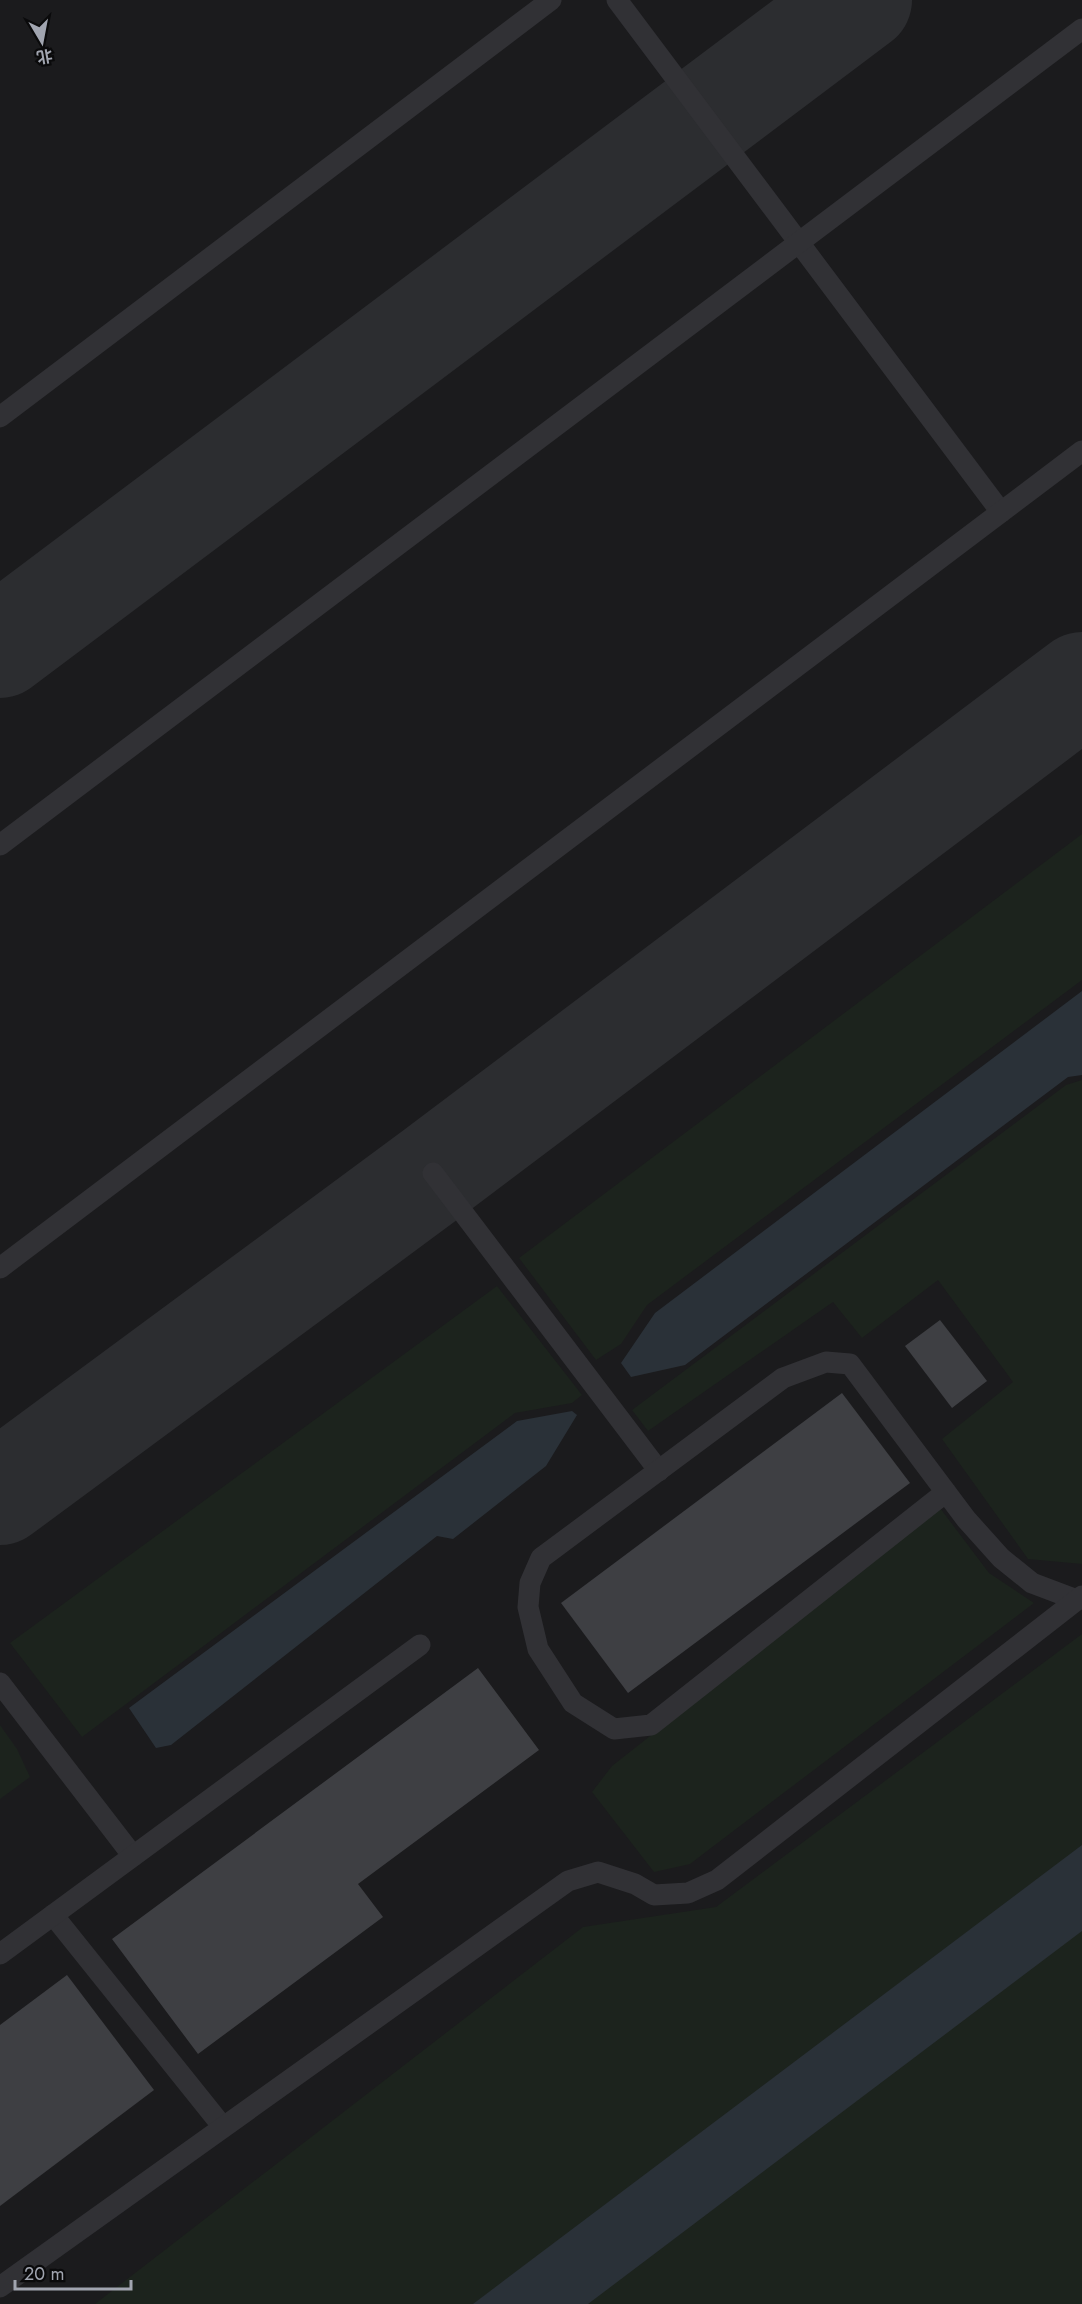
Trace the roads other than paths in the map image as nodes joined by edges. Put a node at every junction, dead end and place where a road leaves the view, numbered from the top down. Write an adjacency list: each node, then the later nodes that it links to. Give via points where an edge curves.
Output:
1 (551, 0): 5 (lane)
2 (617, 0): 4 (lane)
3 (1082, 29): 4 (lane)
4 (798, 243): 7 (lane); 8 (lane)
5 (0, 417)
6 (1082, 451): 7 (lane)
7 (1000, 512): 10 (lane)
8 (0, 845)
9 (433, 1173): 11 (lane)
10 (0, 1268)
11 (658, 1471): 12 (lane, via 783,1378 826,1362 850,1364); 12 (lane, via 541,1558 530,1583 528,1607 538,1648 573,1703 614,1729 651,1725)
12 (946, 1492): 13 (lane, via 1002,1558 1032,1583)
13 (1079, 1598): 19 (lane, via 717,1880 688,1893 654,1894 598,1872 568,1881)
14 (420, 1645): 16 (lane)
15 (0, 1683): 16 (lane)
16 (133, 1857): 17 (lane)
17 (53, 1915): 18 (lane); 19 (lane)
18 (0, 1954)
19 (223, 2127): 20 (lane)
20 (0, 2287)

